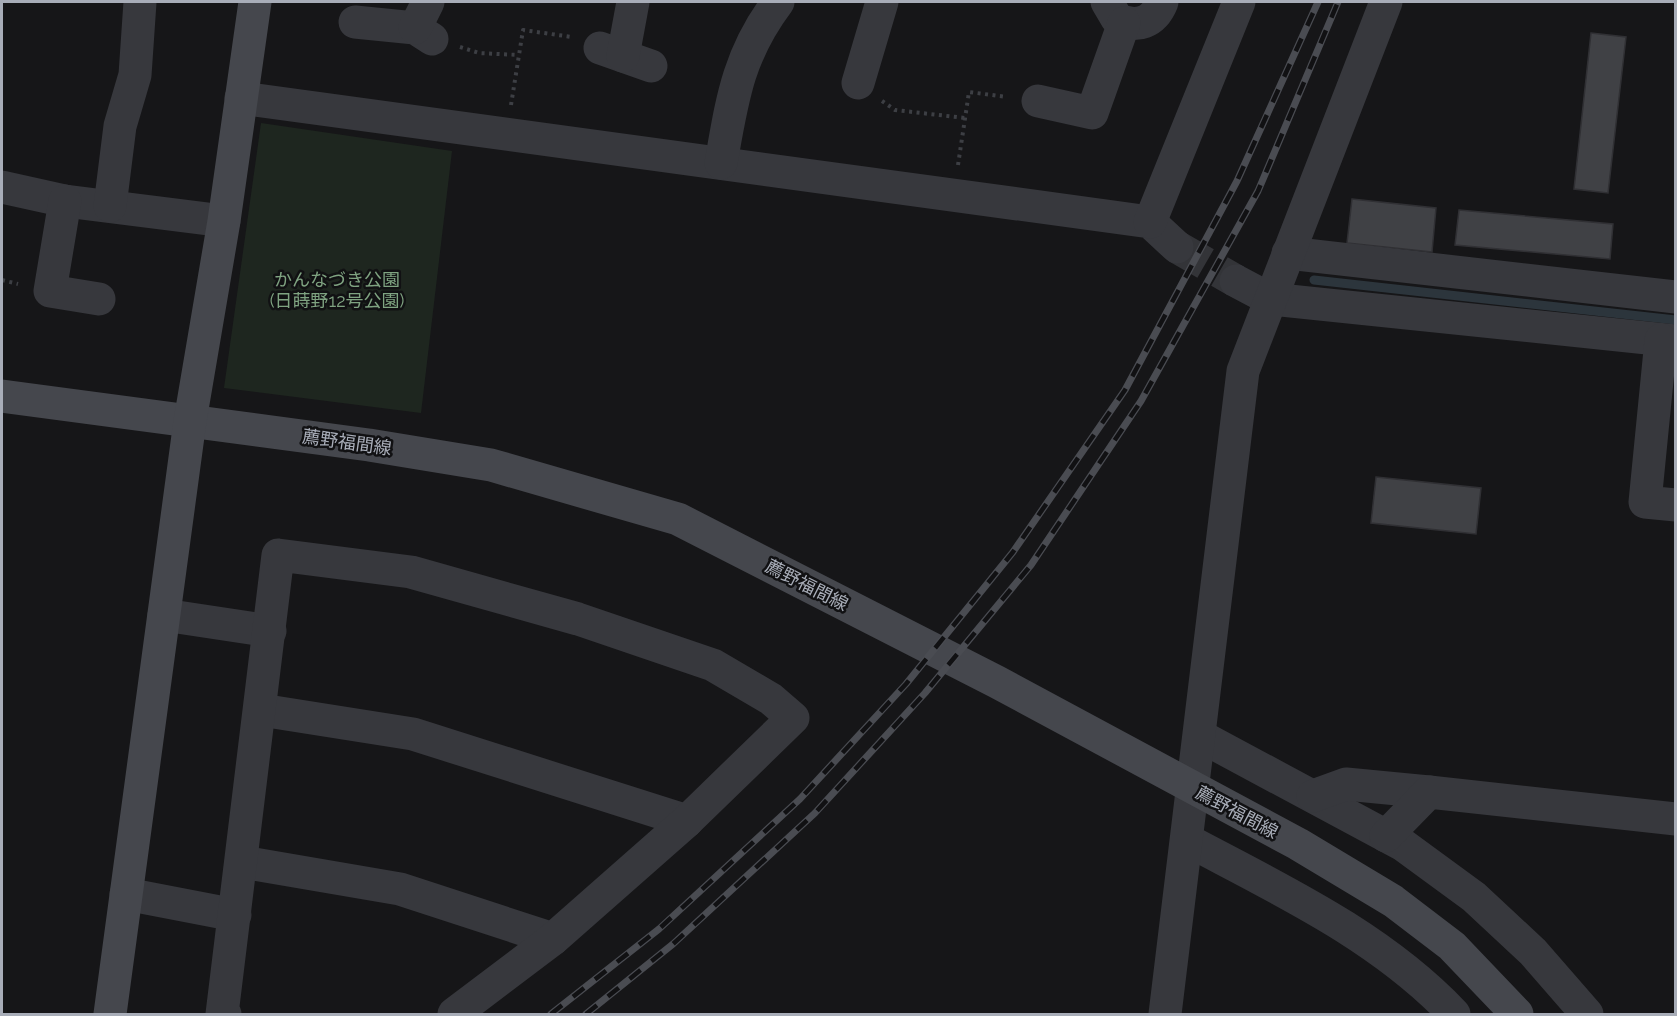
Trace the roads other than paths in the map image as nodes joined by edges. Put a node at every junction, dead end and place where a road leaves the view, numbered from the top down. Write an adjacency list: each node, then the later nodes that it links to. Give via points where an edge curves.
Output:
1 (140, 2): 19 (street, via 135,75 120,126)
2 (255, 2): 14 (main road)
3 (633, 2): 12 (street)
4 (778, 2): 16 (street, via 758,28 733,90)
5 (882, 2): 13 (street)
6 (1162, 2): 9 (street, via 1152,18 1134,25)
7 (1239, 2): 21 (street)
8 (1386, 2): 23 (street)
9 (1115, 12): 15 (street, via 1092,113)
10 (355, 22): 11 (street)
11 (425, 23)
12 (625, 57)
13 (858, 83)
14 (241, 98): 16 (street); 20 (main road)
15 (1038, 101)
16 (721, 164): 21 (street)
17 (2, 187): 18 (street)
18 (65, 201): 19 (street); 26 (street, via 50,291)
19 (110, 206): 20 (street)
20 (224, 221): 30 (main road)
21 (1150, 222): 22 (street)
22 (1177, 247)
23 (1288, 253): 25 (street); 27 (street)
24 (1236, 281): 27 (street)
25 (1676, 297)
26 (99, 298)
27 (1270, 299): 28 (street); 35 (street, via 1243,371)
28 (1668, 341): 31 (street, via 1645,502)
29 (2, 396): 30 (main road, 薦野福間線)
30 (190, 421): 32 (main road); 52 (main road, 薦野福間線, via 491,465 678,519 997,682 1298,844 1394,901 1444,939)
31 (1676, 505)
32 (164, 615): 33 (street); 44 (main road)
33 (270, 631): 34 (street); 39 (street, via 278,555 411,573 578,619 712,665 771,699 793,718)
34 (261, 710): 39 (street, via 413,734); 43 (street)
35 (1198, 747): 37 (street); 40 (street)
36 (1429, 792): 37 (street, via 1346,784); 38 (street); 41 (street)
37 (1313, 796): 41 (street)
38 (1676, 819)
39 (687, 821): 46 (street)
40 (1188, 833): 50 (street); 51 (street, via 1377,946)
41 (1395, 841): 42 (street, via 1431,814); 53 (street, via 1474,897 1533,952)
42 (1676, 842)
43 (242, 862): 45 (street); 46 (street, via 400,889)
44 (126, 894): 45 (street); 47 (main road)
45 (235, 915): 48 (street)
46 (553, 939): 49 (street)
47 (110, 1014)
48 (225, 1014)
49 (454, 1014)
50 (1164, 1014)
51 (1454, 1014)
52 (1517, 1014)
53 (1587, 1014)

